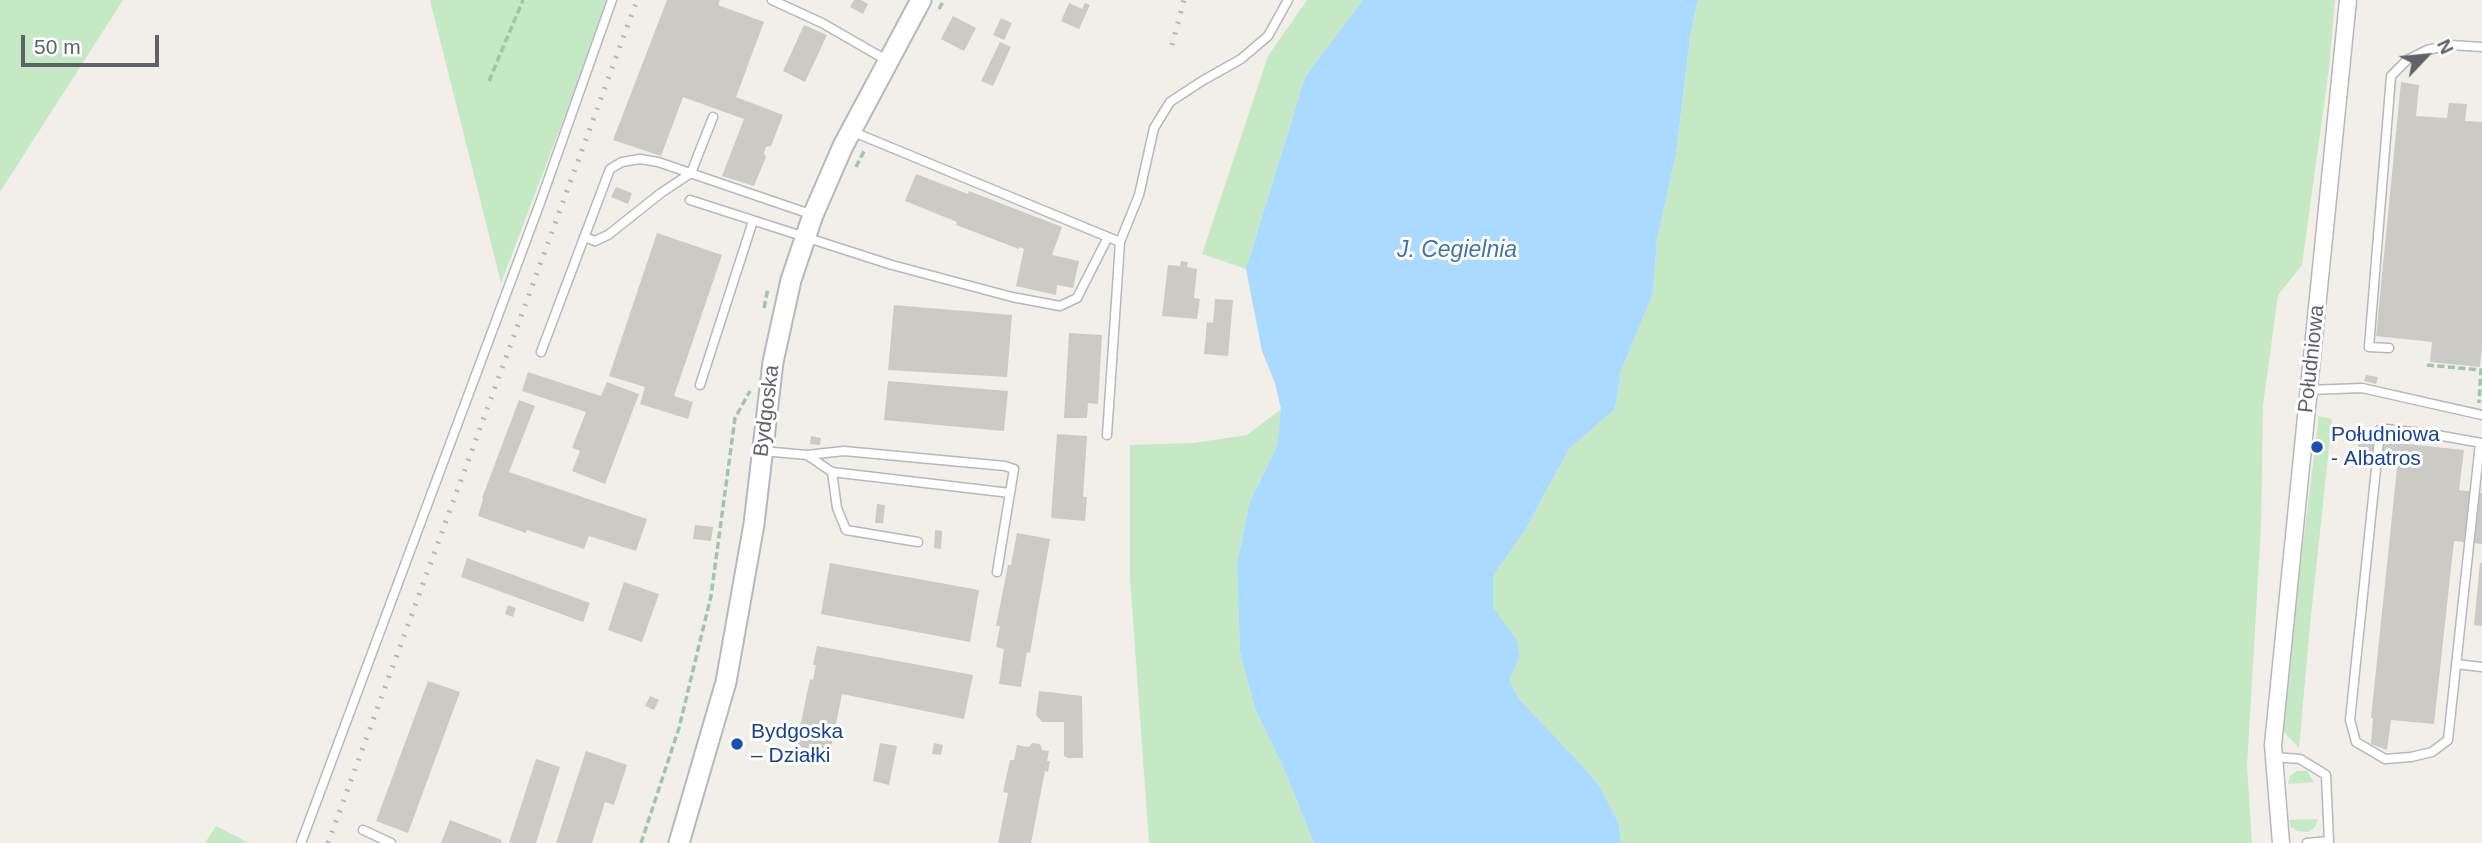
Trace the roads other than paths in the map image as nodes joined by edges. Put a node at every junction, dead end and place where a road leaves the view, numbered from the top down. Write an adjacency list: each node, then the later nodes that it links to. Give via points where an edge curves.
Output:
1 (612, 0): 35 (lane)
2 (772, 0): 7 (lane)
3 (921, 0): 7 (street, Bydgoska)
4 (1288, 0): 17 (lane, via 1259,44 1170,102 1154,128 1139,195)
5 (2348, 0): 21 (street, Południowa)
6 (2482, 47): 18 (lane, via 2451,45 2427,50 2407,60 2391,76 2369,347)
7 (888, 61): 9 (street, Bydgoska)
8 (713, 117): 10 (lane)
9 (851, 131): 12 (street, Bydgoska); 15 (lane)
10 (691, 173): 12 (lane); 14 (lane, via 608,235 595,241); 14 (lane, via 640,159 610,169)
11 (690, 200): 13 (lane)
12 (813, 215): 16 (street, Bydgoska)
13 (753, 221): 16 (lane); 20 (lane)
14 (584, 237): 19 (lane)
15 (1108, 237): 16 (lane, via 1077,298 1060,306 999,294); 17 (lane)
16 (805, 238): 25 (street, Bydgoska, via 773,362)
17 (1120, 242): 23 (lane)
18 (2389, 348)
19 (541, 352)
20 (700, 385)
21 (2309, 390): 22 (lane, via 2362,388); 33 (street, Południowa)
22 (2481, 412)
23 (1107, 435)
24 (2481, 443): 31 (lane); 31 (lane, via 2380,430 2351,699 2356,742 2385,759 2411,757 2444,745)
25 (762, 451): 26 (lane); 37 (street, Bydgoska, via 726,682)
26 (807, 455): 27 (lane); 28 (lane, via 844,452 1006,466 1014,469)
27 (832, 472): 28 (lane); 29 (lane, via 837,508 846,530)
28 (1010, 493): 30 (lane)
29 (918, 542)
30 (997, 572)
31 (2456, 664): 32 (lane)
32 (2482, 667)
33 (2274, 757): 38 (street, Południowa); 39 (lane, via 2301,759 2326,775 2329,841)
34 (363, 830): 36 (lane)
35 (301, 843)
36 (391, 843)
37 (679, 843)
38 (2281, 843)
39 (2307, 843)

